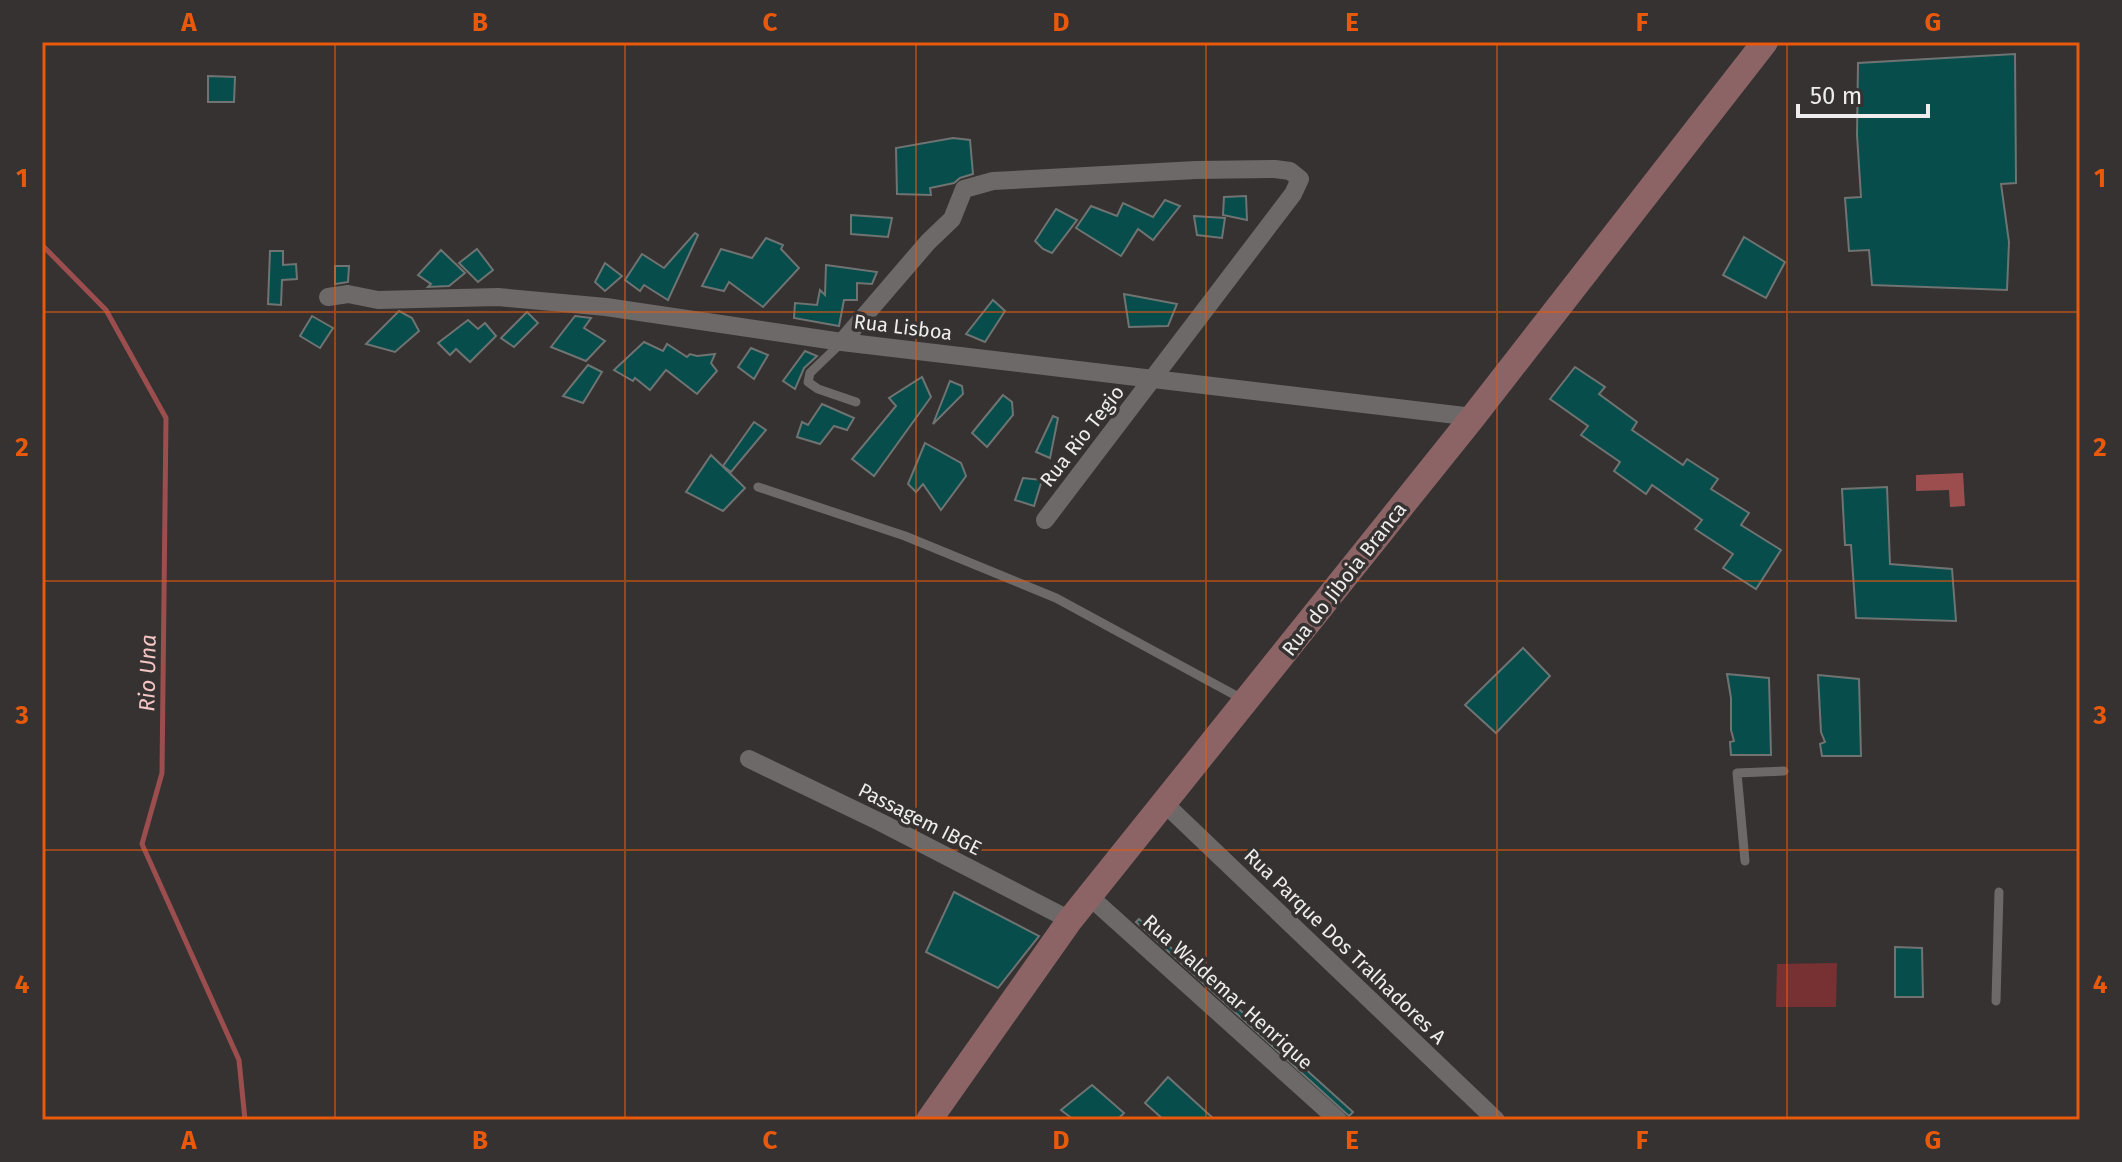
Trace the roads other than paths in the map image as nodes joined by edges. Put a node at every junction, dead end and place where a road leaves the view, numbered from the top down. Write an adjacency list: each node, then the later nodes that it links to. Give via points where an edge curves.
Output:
1 (1765, 42): 6 (main road, Rua do Jiboia Branca)
2 (328, 297): 3 (street, Rua Lisboa, via 498,297 606,307)
3 (842, 342): 4 (street, Rua Lisboa); 4 (street, Rua Rio Tegio, via 952,219 964,189 993,181 1196,170 1275,169 1295,174 1300,179 1293,194); 5 (lane, via 810,373 808,382)
4 (1154, 378): 6 (street, Rua Lisboa); 8 (street, Rua Rio Tegio)
5 (856, 402)
6 (1473, 417): 9 (main road, Rua do Jiboia Branca)
7 (758, 487): 9 (lane, via 905,536 1056,598)
8 (1045, 520)
9 (1247, 702): 12 (main road, Rua do Jiboia Branca)
10 (749, 759): 16 (street, Passagem IBGE)
11 (1784, 771): 13 (lane, via 1737,773)
12 (1164, 803): 15 (main road, Rua do Jiboia Branca); 20 (street, Rua Parque Dos Tralhadores A)
13 (1745, 861)
14 (1999, 892): 17 (lane)
15 (1089, 896): 16 (main road, Rua do Jiboia Branca); 19 (street, Rua Waldemar Henrique)
16 (1070, 920): 18 (main road, Rua do Jiboia Branca)
17 (1996, 1001)
18 (929, 1120)
19 (1338, 1120)
20 (1496, 1120)

